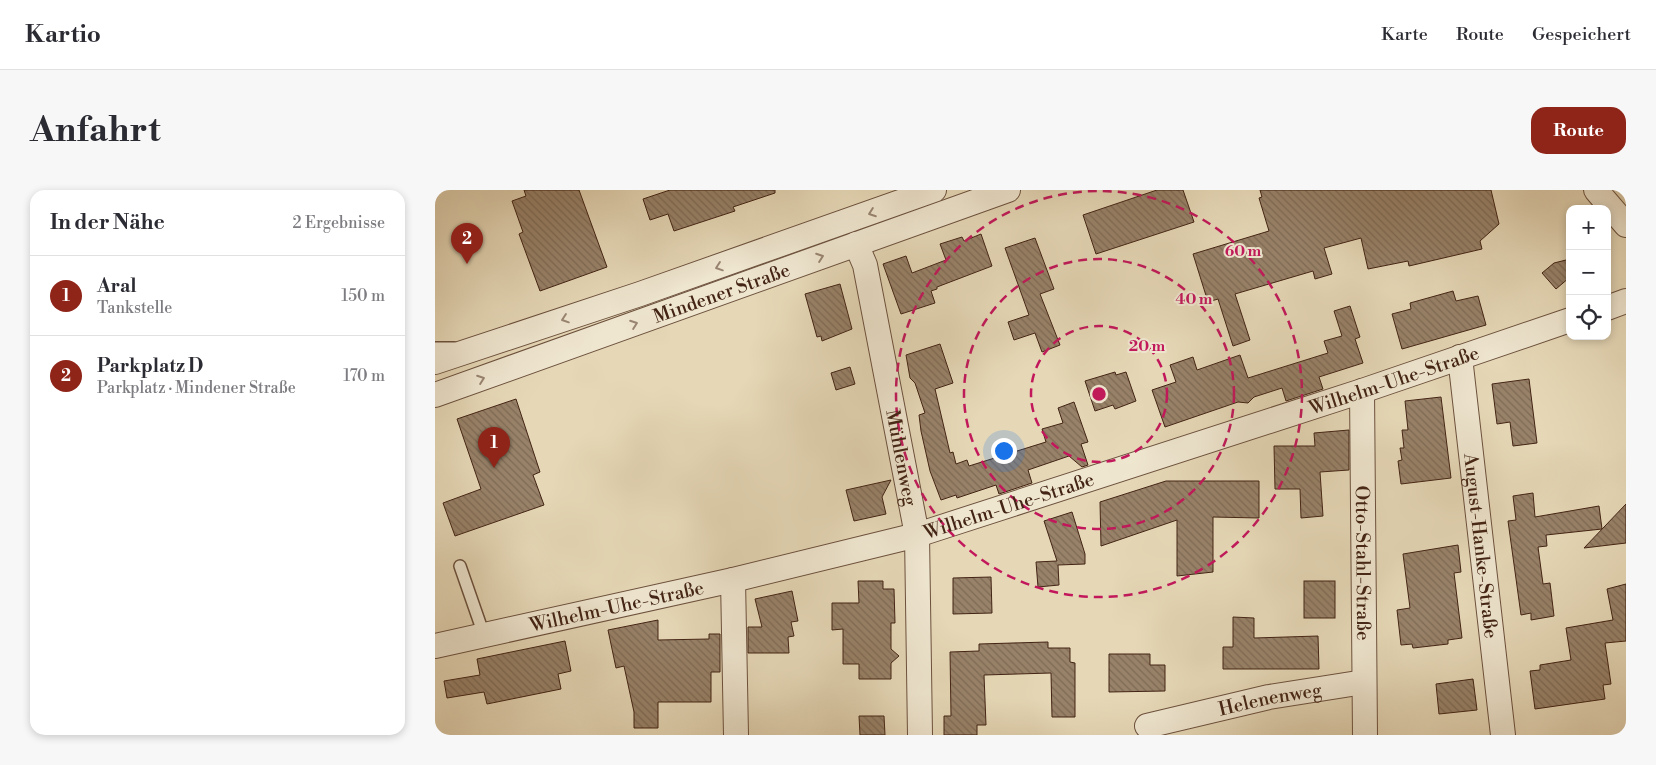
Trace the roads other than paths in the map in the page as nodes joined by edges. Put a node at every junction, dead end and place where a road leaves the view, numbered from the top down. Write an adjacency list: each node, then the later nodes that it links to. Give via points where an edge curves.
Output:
1 (934, 190): 10 (street, Mindener Straße, one-way to 10, via 777,247)
2 (1008, 190): 5 (street, Mindener Straße)
3 (1596, 190): 4 (street)
4 (1626, 225)
5 (856, 244): 14 (street, Mindener Straße, one-way to 5); 15 (street, Mühlenweg, via 865,265)
6 (1626, 301): 7 (street)
7 (1611, 307)
8 (1566, 321): 11 (street, Wilhelm-Uhe-Straße)
9 (435, 348): 10 (lane)
10 (476, 348): 12 (street, Mindener Straße)
11 (1459, 357): 13 (street, Wilhelm-Uhe-Straße); 25 (street, August-Hanke-Straße)
12 (435, 362)
13 (1362, 391): 15 (street, Wilhelm-Uhe-Straße); 20 (street, Otto-Stahl-Straße)
14 (435, 395)
15 (917, 536): 17 (street, Wilhelm-Uhe-Straße); 23 (street, Mühlenweg)
16 (460, 566): 18 (lane)
17 (733, 580): 18 (street, Wilhelm-Uhe-Straße); 22 (street)
18 (484, 635): 19 (street, Wilhelm-Uhe-Straße)
19 (435, 646)
20 (1364, 682): 21 (street, Helenenweg, via 1269,697); 24 (street, Otto-Stahl-Straße)
21 (1147, 726)
22 (736, 735)
23 (921, 735)
24 (1365, 735)
25 (1503, 735)

